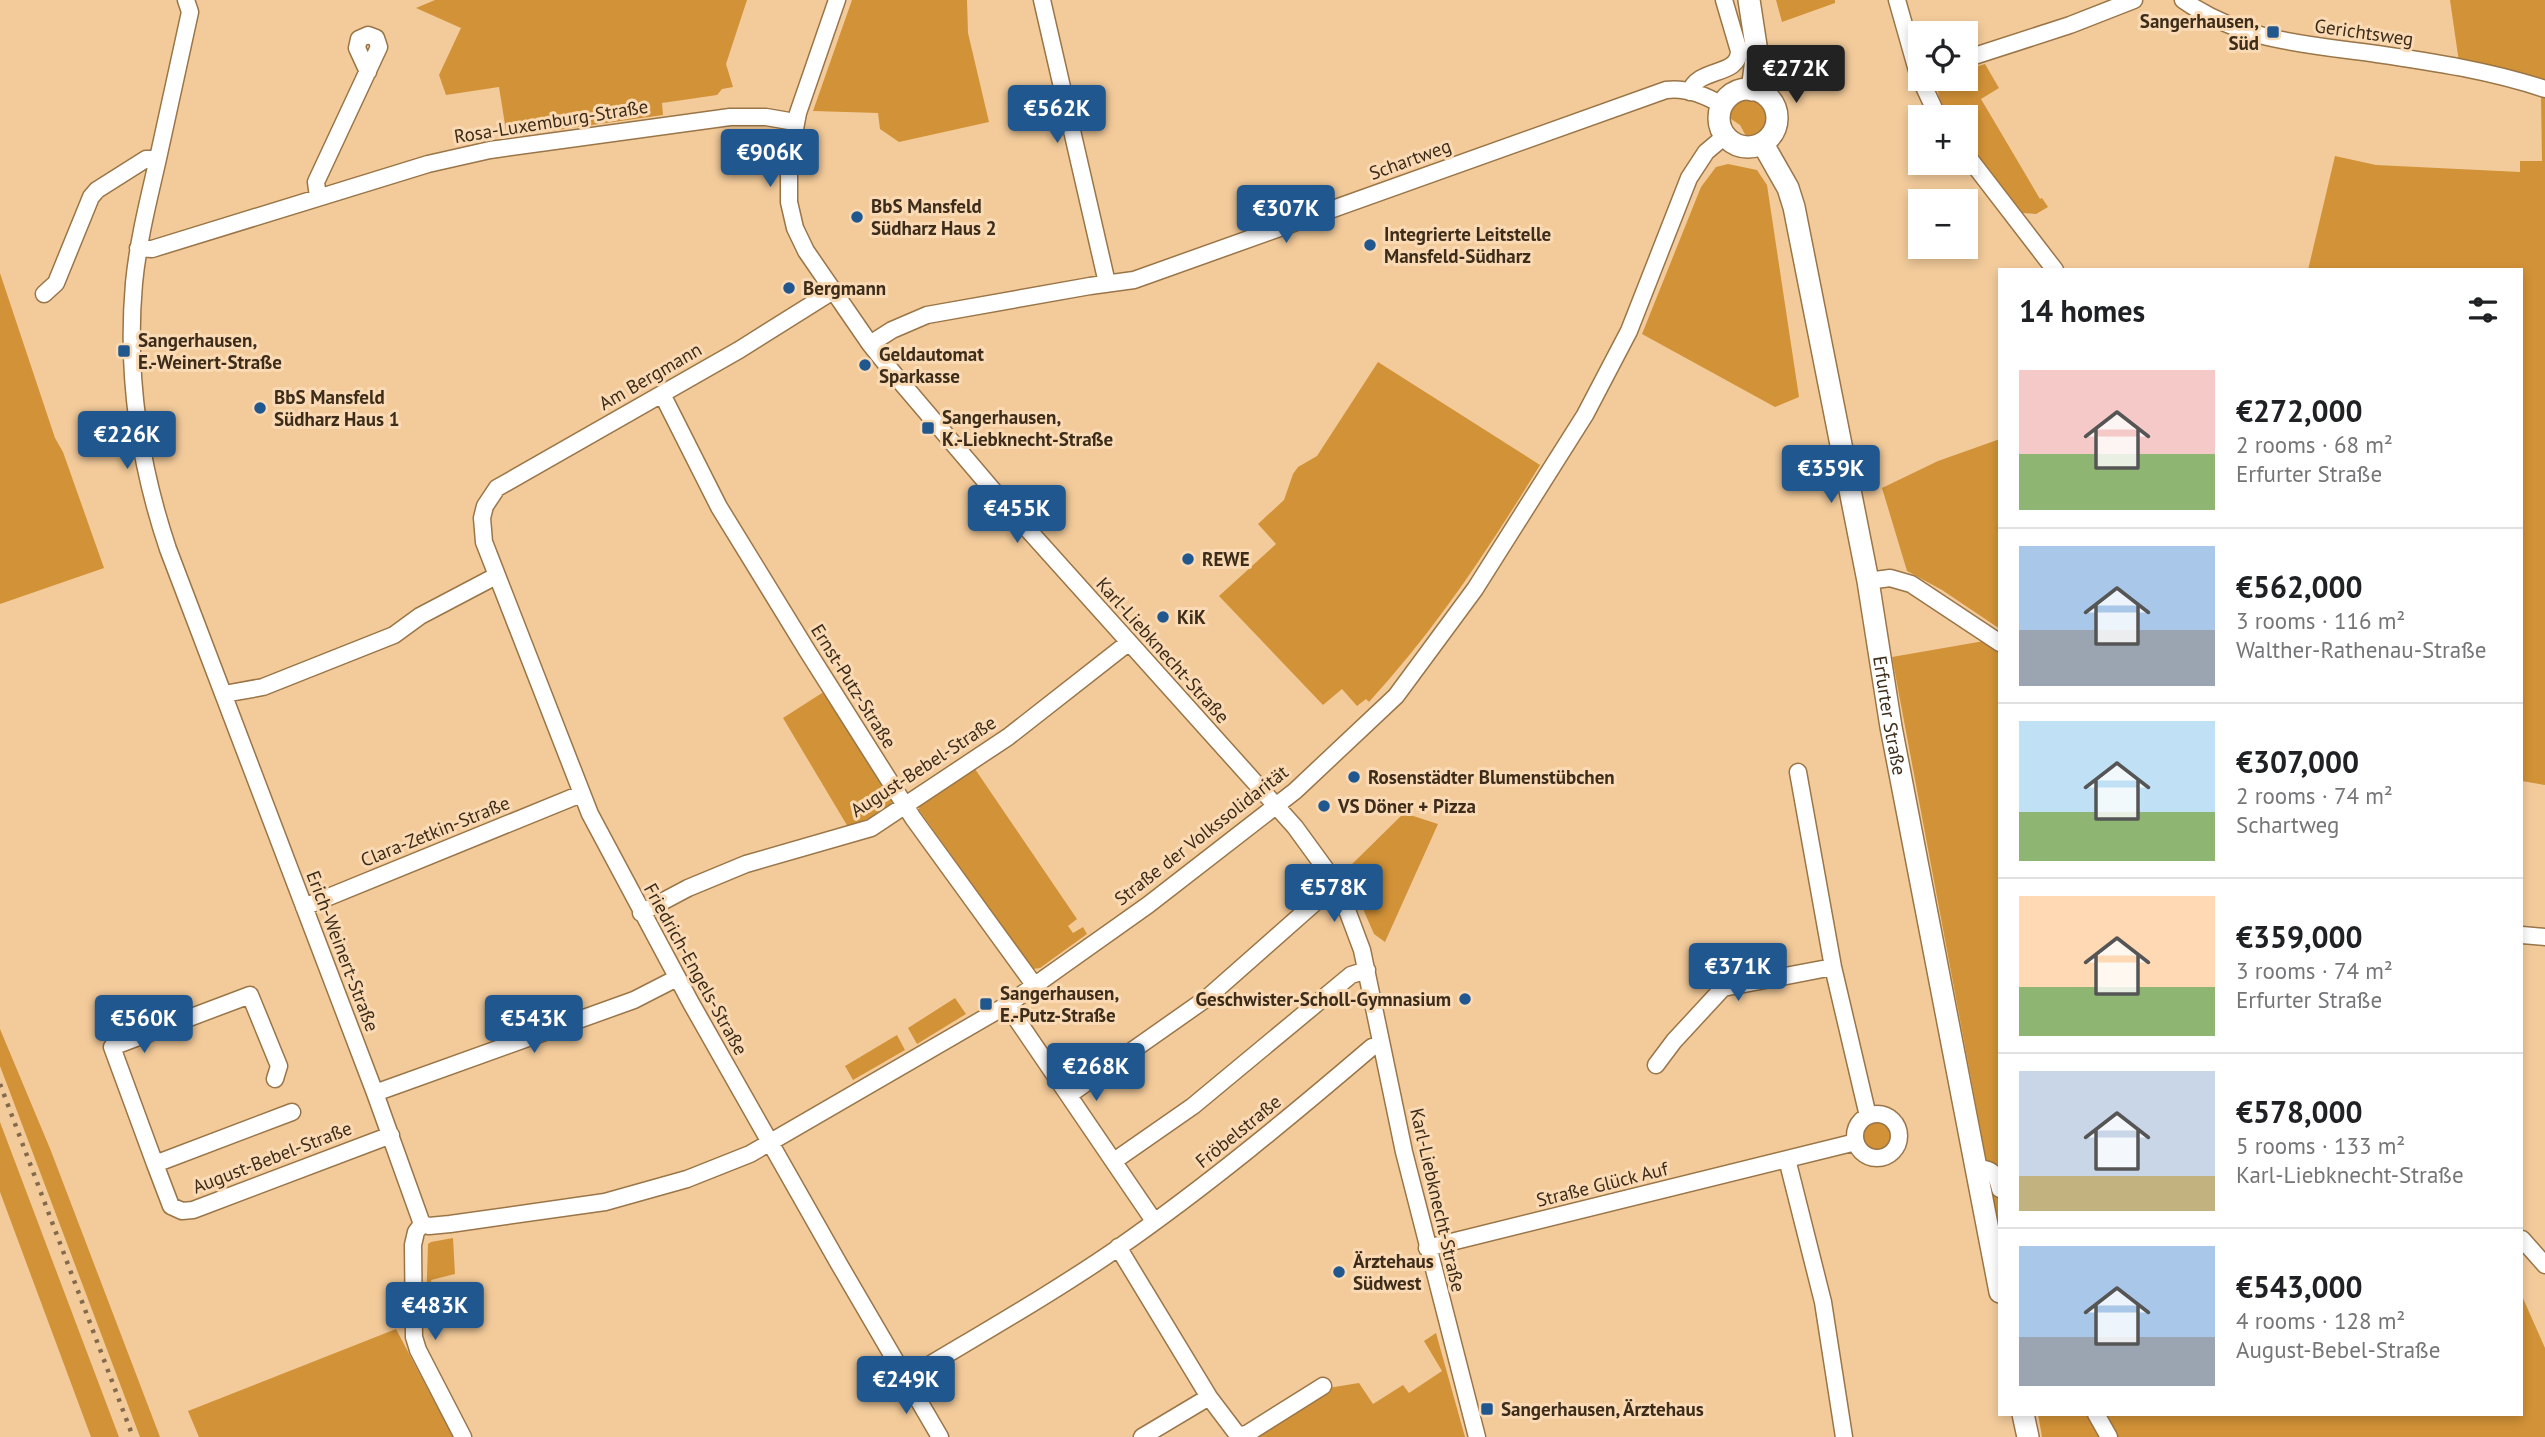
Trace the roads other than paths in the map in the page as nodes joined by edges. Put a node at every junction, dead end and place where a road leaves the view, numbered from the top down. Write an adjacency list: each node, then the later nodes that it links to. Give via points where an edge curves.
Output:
1 (837, 0): 16 (street, Karl-Liebknecht-Straße)
2 (1042, 0): 24 (street)
3 (1724, 0): 14 (street, via 1739,58 1700,78)
4 (1749, 0): 13 (main road, via 1757,43)
5 (1897, 0): 9 (street)
6 (2134, 0): 10 (street)
7 (2183, 0): 12 (street, Gerichtsweg, via 2228,26 2257,36 2515,79)
8 (188, 1): 19 (street, Erich-Weinert-Straße, via 190,12)
9 (1908, 37)
10 (1978, 55)
11 (368, 72): 21 (street, via 316,182)
12 (2545, 89)
13 (1752, 90): 15 (main road, via 1733,93); 18 (main road, via 1770,99 1777,113 1774,131)
14 (1690, 92): 15 (street, Schartweg); 24 (street, Schartweg, via 1658,92 1140,278)
15 (1722, 104): 17 (main road, via 1719,121)
16 (795, 122): 21 (street, Rosa-Luxemburg-Straße, via 735,117 490,150); 25 (street, Karl-Liebknecht-Straße, via 788,173 791,212 806,251)
17 (1725, 136): 18 (main road, via 1742,147); 38 (street, Straße der Volkssolidarität, via 1706,152 1689,178 1629,331 1585,415 1475,590 1396,696)
18 (1763, 144): 31 (main road, Erfurter Straße, via 1794,207)
19 (158, 159): 22 (street, Erich-Weinert-Straße); 26 (street, via 144,160 91,197 56,283)
20 (1978, 170): 23 (street)
21 (318, 197): 22 (street, Rosa-Luxemburg-Straße, via 152,249)
22 (138, 248): 34 (street, Erich-Weinert-Straße, via 132,350 142,453 168,549)
23 (2053, 268)
24 (1107, 283): 27 (street, Schartweg, via 927,316)
25 (832, 291): 27 (street, Karl-Liebknecht-Straße); 28 (street, Am Bergmann)
26 (44, 294)
27 (870, 344): 33 (street, Karl-Liebknecht-Straße)
28 (662, 394): 29 (street, Am Bergmann); 37 (street, Ernst-Putz-Straße, via 719,507)
29 (489, 496): 30 (street, Friedrich-Engels-Straße, via 482,531)
30 (496, 576): 34 (street, via 394,635 263,687); 36 (street, Friedrich-Engels-Straße)
31 (1868, 581): 32 (street, via 1889,578 1911,584); 62 (main road, Erfurter Straße, via 1891,727)
32 (1998, 642)
33 (1129, 643): 37 (street, August-Bebel-Straße, via 1008,737); 38 (street, Karl-Liebknecht-Straße)
34 (224, 694): 40 (street, Erich-Weinert-Straße)
35 (1798, 772): 44 (street)
36 (581, 794): 40 (street, Clara-Zetkin-Straße); 41 (street, Friedrich-Engels-Straße)
37 (905, 805): 41 (street, August-Bebel-Straße, via 866,831 746,864); 47 (street, Ernst-Putz-Straße)
38 (1275, 807): 39 (street, Karl-Liebknecht-Straße); 47 (street, Straße der Volkssolidarität)
39 (1338, 886): 45 (street, Karl-Liebknecht-Straße); 53 (street, via 1207,998)
40 (304, 907): 52 (street, Erich-Weinert-Straße)
41 (641, 913): 46 (street, Friedrich-Engels-Straße)
42 (2523, 935): 43 (street)
43 (2545, 937)
44 (1833, 967): 50 (street, via 1723,988); 55 (street)
45 (1367, 970): 49 (street, Karl-Liebknecht-Straße); 60 (street, via 1351,975 1202,1098)
46 (677, 978): 52 (street, via 634,1000); 58 (street, Friedrich-Engels-Straße)
47 (1035, 986): 48 (street, Straße der Volkssolidarität)
48 (1007, 1005): 53 (street); 58 (street, Straße der Volkssolidarität)
49 (1381, 1045): 64 (street, Fröbelstraße); 68 (street, Karl-Liebknecht-Straße)
50 (1657, 1065)
51 (275, 1079): 61 (street, August-Bebel-Straße, via 279,1066 250,995 112,1047)
52 (375, 1093): 56 (street, Erich-Weinert-Straße)
53 (1069, 1095): 60 (street)
54 (292, 1112): 61 (street, August-Bebel-Straße)
55 (1868, 1115): 57 (street, via 1857,1125); 57 (street, via 1884,1115 1894,1121 1898,1142 1892,1152 1877,1158 1861,1152)
56 (391, 1135): 61 (street, August-Bebel-Straße, via 190,1211 171,1206); 65 (street, Erich-Weinert-Straße)
57 (1856, 1142): 59 (street, Straße Glück Auf)
58 (770, 1144): 65 (street, Straße der Volkssolidarität, via 687,1179 605,1202); 71 (street, Friedrich-Engels-Straße)
59 (1787, 1159): 68 (street, Straße Glück Auf); 80 (street, via 1823,1302)
60 (1114, 1161): 64 (street)
61 (155, 1164)
62 (1977, 1169): 63 (street, via 1991,1170); 70 (main road, Erfurter Straße)
63 (1998, 1180)
64 (1154, 1221): 67 (street, Fröbelstraße)
65 (422, 1224): 77 (street, via 413,1245 415,1337)
66 (2523, 1240): 69 (street)
67 (1118, 1247): 71 (street, Fröbelstraße); 73 (street)
68 (1427, 1248): 79 (street, Karl-Liebknecht-Straße)
69 (2545, 1265)
70 (1998, 1281)
71 (905, 1378): 76 (street, Friedrich-Engels-Straße)
72 (1323, 1386): 73 (street, via 1245,1435 1237,1434)
73 (1209, 1397): 78 (street)
74 (2023, 1416): 81 (main road)
75 (2097, 1416): 82 (street)
76 (938, 1436)
77 (463, 1437)
78 (1142, 1437)
79 (1477, 1437)
80 (1844, 1437)
81 (2028, 1437)
82 (2109, 1437)

